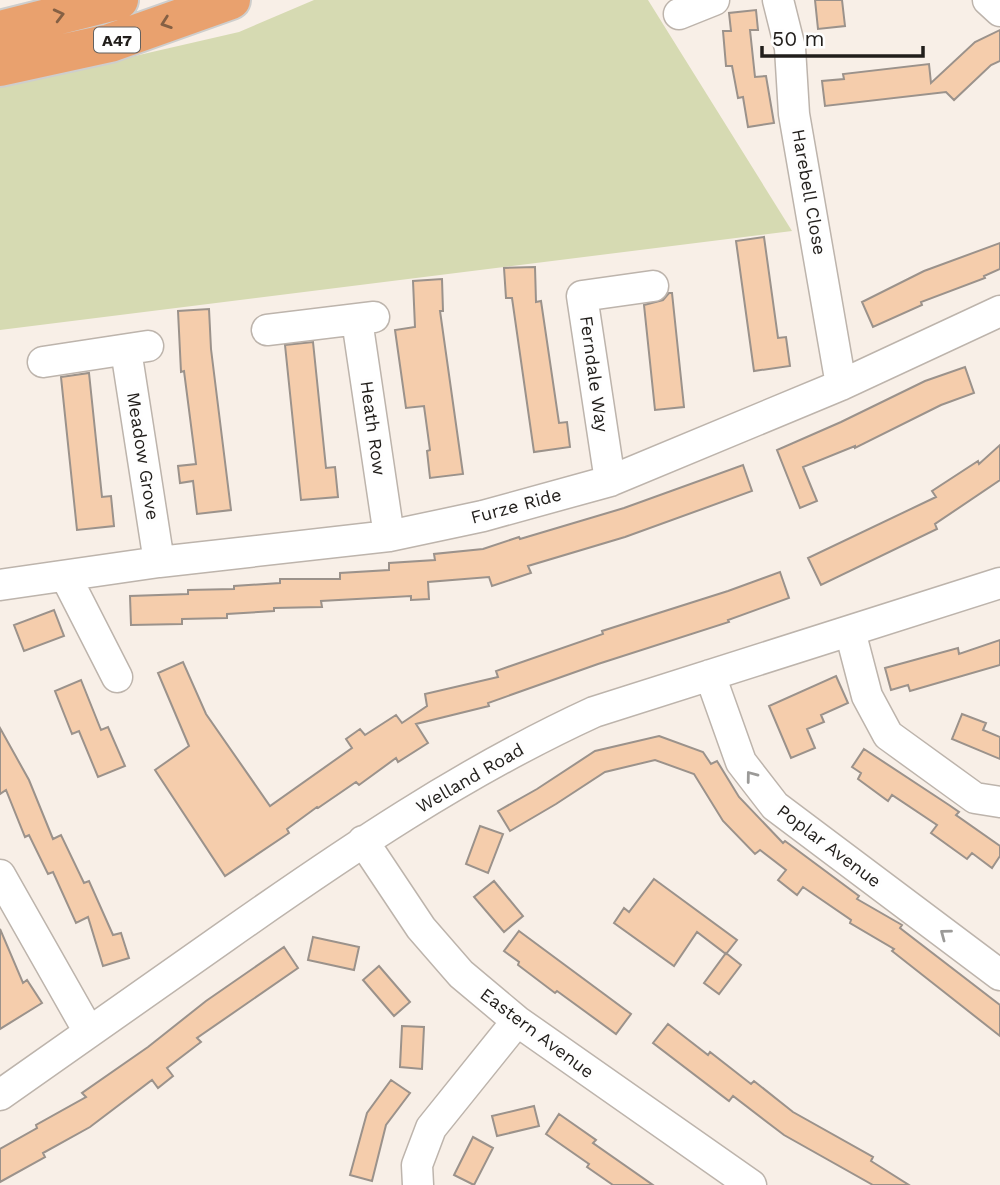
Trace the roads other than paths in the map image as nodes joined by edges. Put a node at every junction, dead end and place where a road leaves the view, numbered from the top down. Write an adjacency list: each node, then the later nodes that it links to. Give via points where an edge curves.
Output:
1 (119, 0): 8 (highway, A47, one-way to 1)
2 (231, 0): 9 (highway, A47, one-way to 9, via 110,43)
3 (714, 0): 7 (street)
4 (778, 0): 14 (street, Harebell Close, via 790,48 794,114)
5 (988, 0): 6 (street)
6 (1000, 11)
7 (679, 14)
8 (0, 30)
9 (0, 67)
10 (653, 286): 15 (street, Ferndale Way, via 582,296)
11 (1000, 311): 14 (street, Furze Ride)
12 (267, 330): 16 (street, Heath Row, via 365,318)
13 (43, 362): 17 (street, Meadow Grove, via 137,348)
14 (841, 385): 15 (street, Furze Ride)
15 (610, 481): 16 (street, Furze Ride)
16 (389, 536): 17 (street, Furze Ride)
17 (159, 562): 18 (street, Furze Ride)
18 (66, 577): 20 (street, Furze Ride); 23 (street)
19 (1000, 583): 21 (street, Welland Road)
20 (0, 585)
21 (850, 631): 22 (street, Welland Road); 24 (street, via 866,696 888,735 975,798)
22 (710, 675): 25 (street, Welland Road, via 594,712 557,729); 27 (street, Poplar Avenue, one-way to 22, via 775,806 741,762)
23 (117, 677)
24 (1000, 802)
25 (363, 841): 28 (street, Eastern Avenue, via 421,928 461,974); 29 (street, Welland Road)
26 (0, 875): 29 (street)
27 (1000, 975)
28 (517, 1021): 31 (street, via 430,1128 417,1165); 32 (street, Eastern Avenue)
29 (89, 1032): 30 (street, Welland Road)
30 (0, 1095)
31 (418, 1185)
32 (751, 1185)

